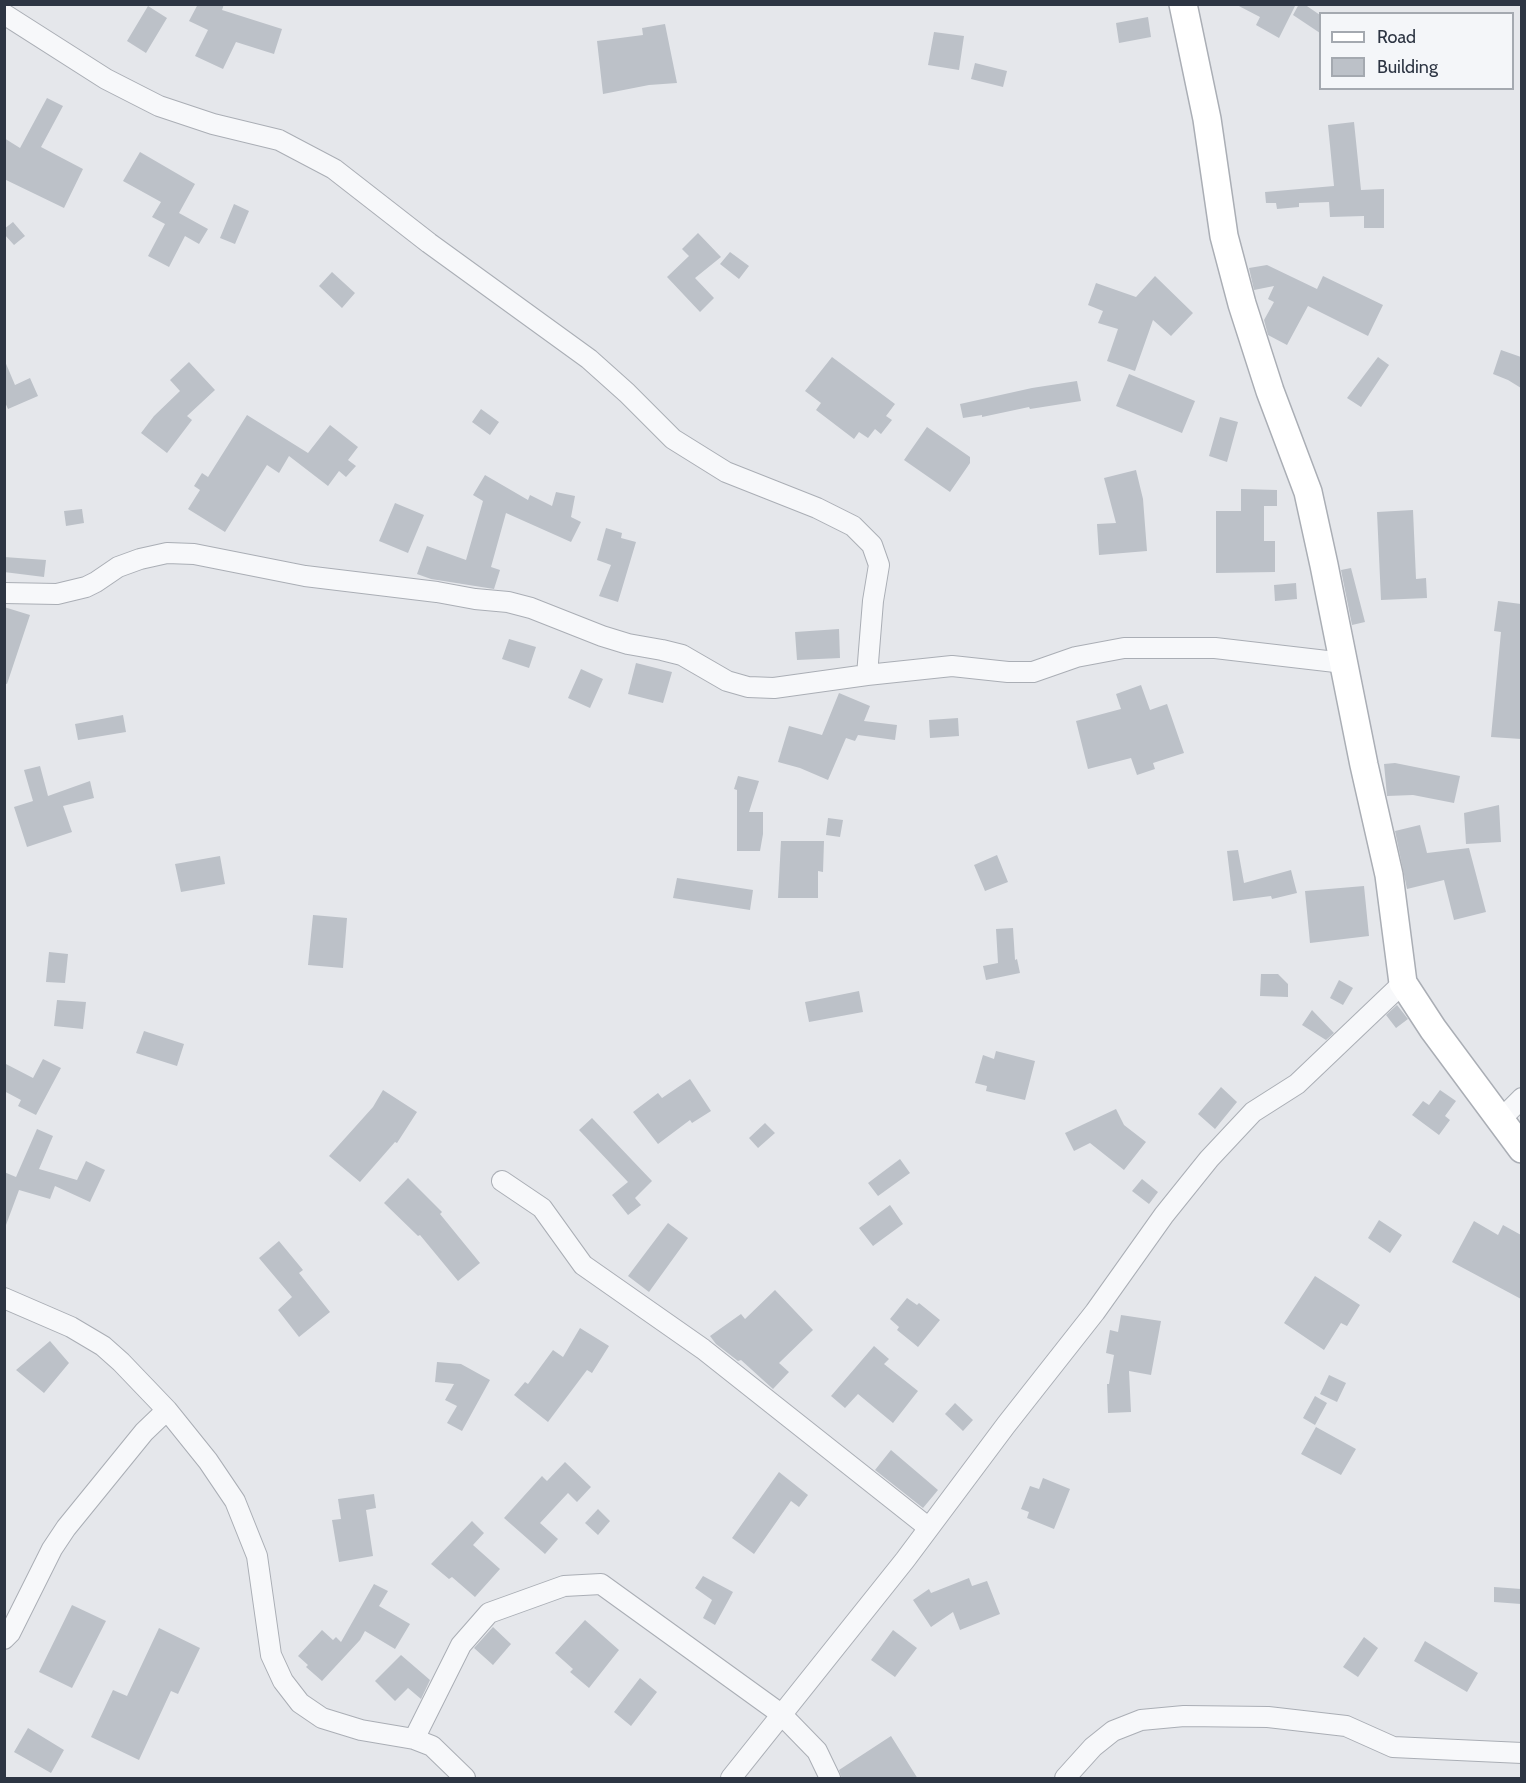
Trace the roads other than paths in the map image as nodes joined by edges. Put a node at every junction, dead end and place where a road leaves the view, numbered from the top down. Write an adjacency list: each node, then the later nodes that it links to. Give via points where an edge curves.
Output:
1 (1183, 4): 4 (street, via 1207,119 1224,236 1270,391 1308,492)
2 (4, 14): 5 (street, via 106,79 159,106 279,140 334,169 590,359 673,439 726,472 853,526 872,545 879,565)
3 (4, 594): 5 (street, via 57,594 96,582 118,567 140,559 167,553 194,554 304,576 508,602 602,636 682,656 727,681 748,687 774,688)
4 (1344, 663): 5 (street, via 1215,648 1124,648 1076,657 1034,672 952,666); 6 (street, via 1389,875)
5 (867, 675)
6 (1403, 983): 8 (street); 13 (street, via 1297,1084 1253,1112 1209,1159)
7 (1521, 1098): 8 (street)
8 (1501, 1119): 9 (street)
9 (1521, 1149)
10 (502, 1180): 13 (street, via 542,1208 583,1265 703,1349)
11 (4, 1298): 12 (street, via 71,1327 103,1346)
12 (166, 1410): 14 (street, via 66,1528); 16 (street, via 235,1501 257,1556 271,1655 283,1681 300,1703 322,1718 361,1731)
13 (929, 1528): 15 (street)
14 (4, 1639)
15 (781, 1714): 16 (street, via 601,1584 564,1586 489,1613 461,1645); 19 (street); 20 (street, via 817,1750)
16 (414, 1739): 18 (street, via 432,1746)
17 (1521, 1753): 21 (street, via 1393,1747 1346,1726 1268,1716 1184,1716 1141,1720 1113,1731)
18 (465, 1779)
19 (731, 1779)
20 (831, 1779)
21 (1065, 1779)

